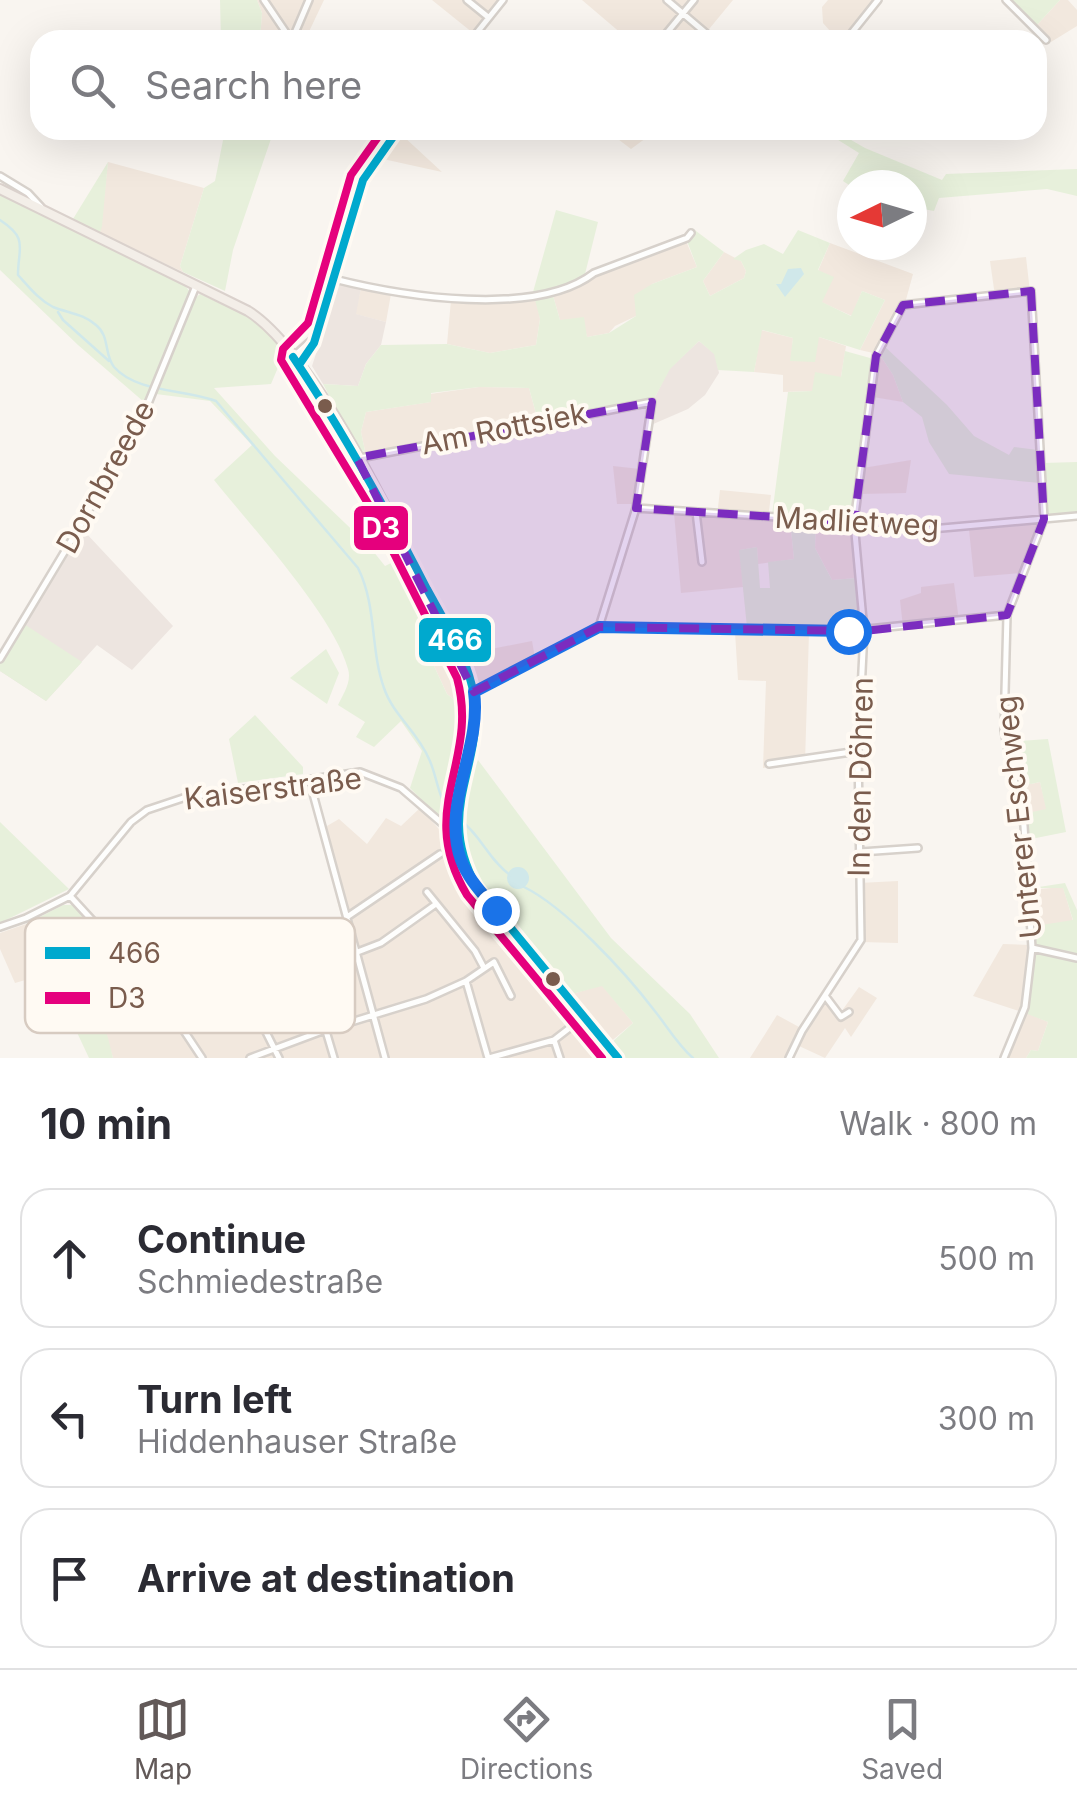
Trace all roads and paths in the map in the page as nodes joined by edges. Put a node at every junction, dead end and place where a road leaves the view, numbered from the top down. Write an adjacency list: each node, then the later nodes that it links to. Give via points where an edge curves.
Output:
1 (264, 0): 11 (street)
2 (310, 0): 12 (street)
3 (467, 0): 10 (street)
4 (504, 0): 10 (street)
5 (667, 0): 9 (street)
6 (694, 0): 9 (street)
7 (878, 0): 16 (street)
8 (1006, 0): 17 (street)
9 (683, 14): 14 (street); 15 (street)
10 (489, 18): 13 (street)
11 (284, 30)
12 (296, 30)
13 (479, 30)
14 (669, 30)
15 (702, 30)
16 (854, 30)
17 (1036, 30)
18 (391, 140): 23 (street, via 364,180)
19 (0, 176): 21 (street)
20 (0, 189): 21 (main road)
21 (43, 209): 24 (main road)
22 (691, 234): 23 (street, via 583,281 509,301 388,292)
23 (334, 279): 25 (street, via 320,328)
24 (196, 286): 25 (main road, via 258,317); 36 (street, Dornbreede, via 150,398)
25 (296, 360): 26 (main road)
26 (358, 458): 27 (street, Am Rottsiek, via 652,402); 37 (main road)
27 (636, 508): 28 (street, Madlietweg); 34 (street)
28 (696, 512): 31 (street, Madlietweg); 32 (street)
29 (1077, 516): 30 (street, Madlietweg)
30 (1044, 520): 31 (street, Madlietweg, via 920,530); 31 (street, In den Döhren, via 1031,291 903,304 876,356); 33 (street, Unterer Eschweg)
31 (854, 522): 35 (street, In den Döhren)
32 (702, 562)
33 (1007, 616): 35 (street); 53 (street, Unterer Eschweg, via 1004,731 1024,826)
34 (599, 627): 35 (street); 37 (street)
35 (864, 631): 38 (street, In den Döhren)
36 (0, 659)
37 (474, 692): 41 (main road, via 475,729)
38 (858, 751): 39 (street); 43 (street, In den Döhren)
39 (769, 764)
40 (309, 779): 41 (street, Kaiserstraße, via 369,774 400,788 441,824); 46 (street, Kaiserstraße, via 183,798 147,810); 51 (street)
41 (456, 822): 61 (main road, via 460,859 472,881)
42 (918, 848): 43 (street)
43 (860, 852): 59 (street, In den Döhren, via 861,940)
44 (440, 854): 51 (street)
45 (427, 892): 47 (street)
46 (70, 896): 49 (street, Kaiserstraße); 50 (street)
47 (436, 904): 54 (street, via 382,943); 56 (street)
48 (25, 918): 52 (street, Kaiserstraße)
49 (26, 918)
50 (90, 918)
51 (346, 918)
52 (0, 927)
53 (1032, 948): 55 (street); 80 (street, Unterer Eschweg, via 1025,1007)
54 (355, 953): 62 (street)
55 (1077, 958)
56 (484, 968): 57 (street); 58 (street, via 494,962)
57 (466, 980): 62 (street); 76 (street)
58 (511, 996)
59 (826, 997): 60 (street, via 841,1017); 79 (street, In den Döhren)
60 (849, 1012)
61 (586, 1015): 68 (street); 78 (main road)
62 (373, 1016): 63 (street); 75 (street)
63 (355, 1021)
64 (185, 1033): 71 (street)
65 (266, 1033): 69 (street)
66 (317, 1033): 69 (street)
67 (326, 1033): 74 (street)
68 (554, 1040): 70 (street); 77 (street)
69 (273, 1049): 72 (street); 73 (street)
70 (501, 1056): 76 (street)
71 (202, 1058)
72 (250, 1058)
73 (280, 1058)
74 (334, 1058)
75 (385, 1058)
76 (488, 1058)
77 (560, 1058)
78 (618, 1058)
79 (790, 1058)
80 (1004, 1058)

